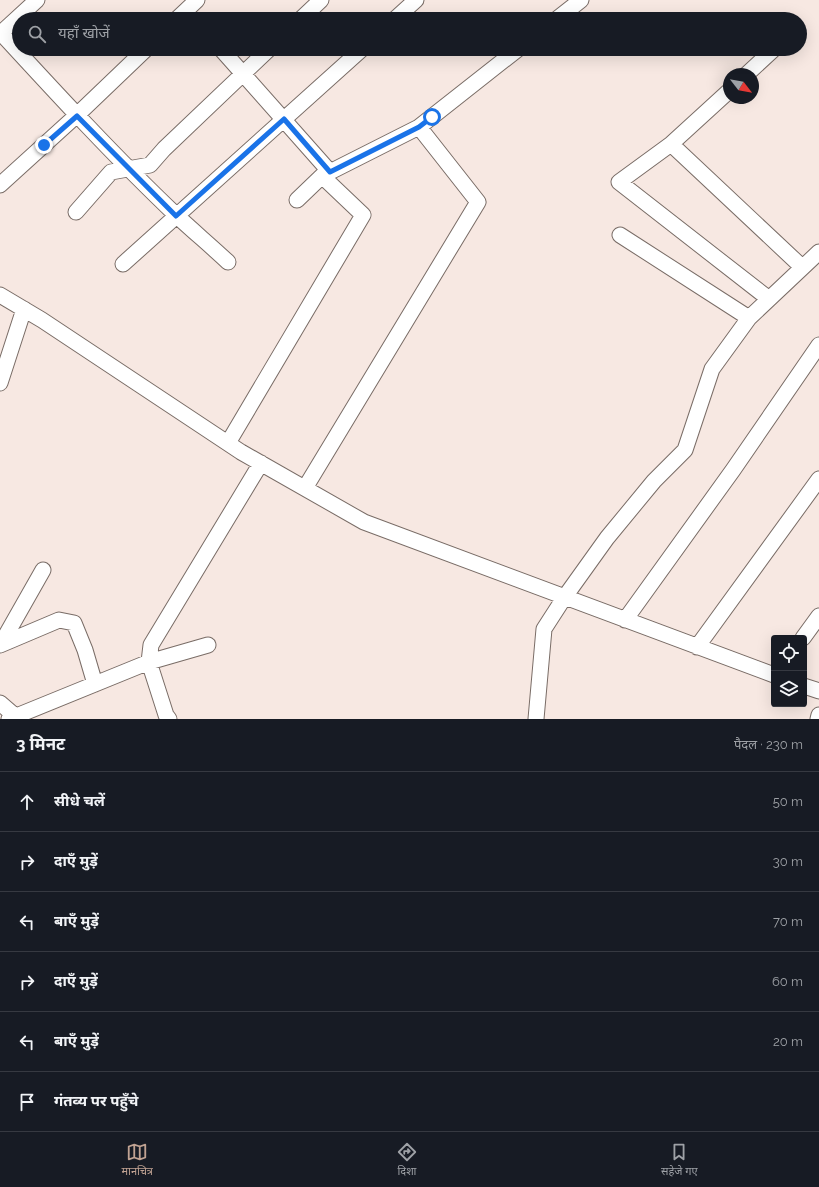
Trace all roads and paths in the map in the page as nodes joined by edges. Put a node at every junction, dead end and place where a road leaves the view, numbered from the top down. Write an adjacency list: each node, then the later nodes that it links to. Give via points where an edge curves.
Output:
1 (197, 0): 7 (street)
2 (321, 0): 8 (street)
3 (416, 0): 9 (street)
4 (581, 0): 10 (street)
5 (33, 1): 6 (street)
6 (22, 12)
7 (188, 12)
8 (308, 12)
9 (403, 12)
10 (566, 12)
11 (12, 21): 12 (street)
12 (0, 33): 13 (street)
13 (12, 46)
14 (21, 56): 24 (street)
15 (139, 56): 24 (street)
16 (228, 56): 22 (street)
17 (262, 56): 22 (street)
18 (354, 56): 25 (street)
19 (509, 56): 26 (street)
20 (766, 56): 21 (street)
21 (753, 68)
22 (244, 73): 25 (street); 28 (street, via 150,165)
23 (723, 96): 27 (street)
24 (77, 116): 28 (street); 30 (street)
25 (284, 119): 29 (street); 33 (street)
26 (419, 127): 29 (street); 48 (street, via 478,202)
27 (671, 144): 38 (street); 40 (street, via 619,182)
28 (129, 168): 32 (street, via 111,172); 33 (street)
29 (326, 174): 31 (street); 45 (street, via 363,215)
30 (0, 185)
31 (297, 200)
32 (76, 212)
33 (176, 216): 36 (street); 37 (street)
34 (620, 235): 42 (street)
35 (819, 252): 38 (street)
36 (228, 262)
37 (123, 264)
38 (802, 267): 40 (street)
39 (0, 295): 41 (street)
40 (769, 299): 42 (street)
41 (24, 309): 44 (street); 45 (street)
42 (749, 318): 50 (street, via 712,369 685,450 654,481 607,538)
43 (819, 345): 52 (street)
44 (0, 383)
45 (228, 443): 46 (street)
46 (261, 463): 48 (street); 57 (street, via 151,645)
47 (819, 479): 56 (street)
48 (305, 488): 50 (street, via 364,522)
49 (43, 570): 54 (street)
50 (564, 598): 52 (street); 66 (street, via 544,629)
51 (819, 616): 53 (street)
52 (625, 620): 56 (street)
53 (805, 635)
54 (0, 645): 59 (street, via 60,620 74,623)
55 (208, 645): 57 (street)
56 (697, 647): 58 (street)
57 (149, 662): 59 (street); 65 (street)
58 (771, 674)
59 (95, 684): 64 (street)
60 (807, 687): 61 (street)
61 (819, 691)
62 (0, 703): 64 (street)
63 (819, 715): 67 (street)
64 (12, 718)
65 (169, 719)
66 (536, 719)
67 (818, 719)

